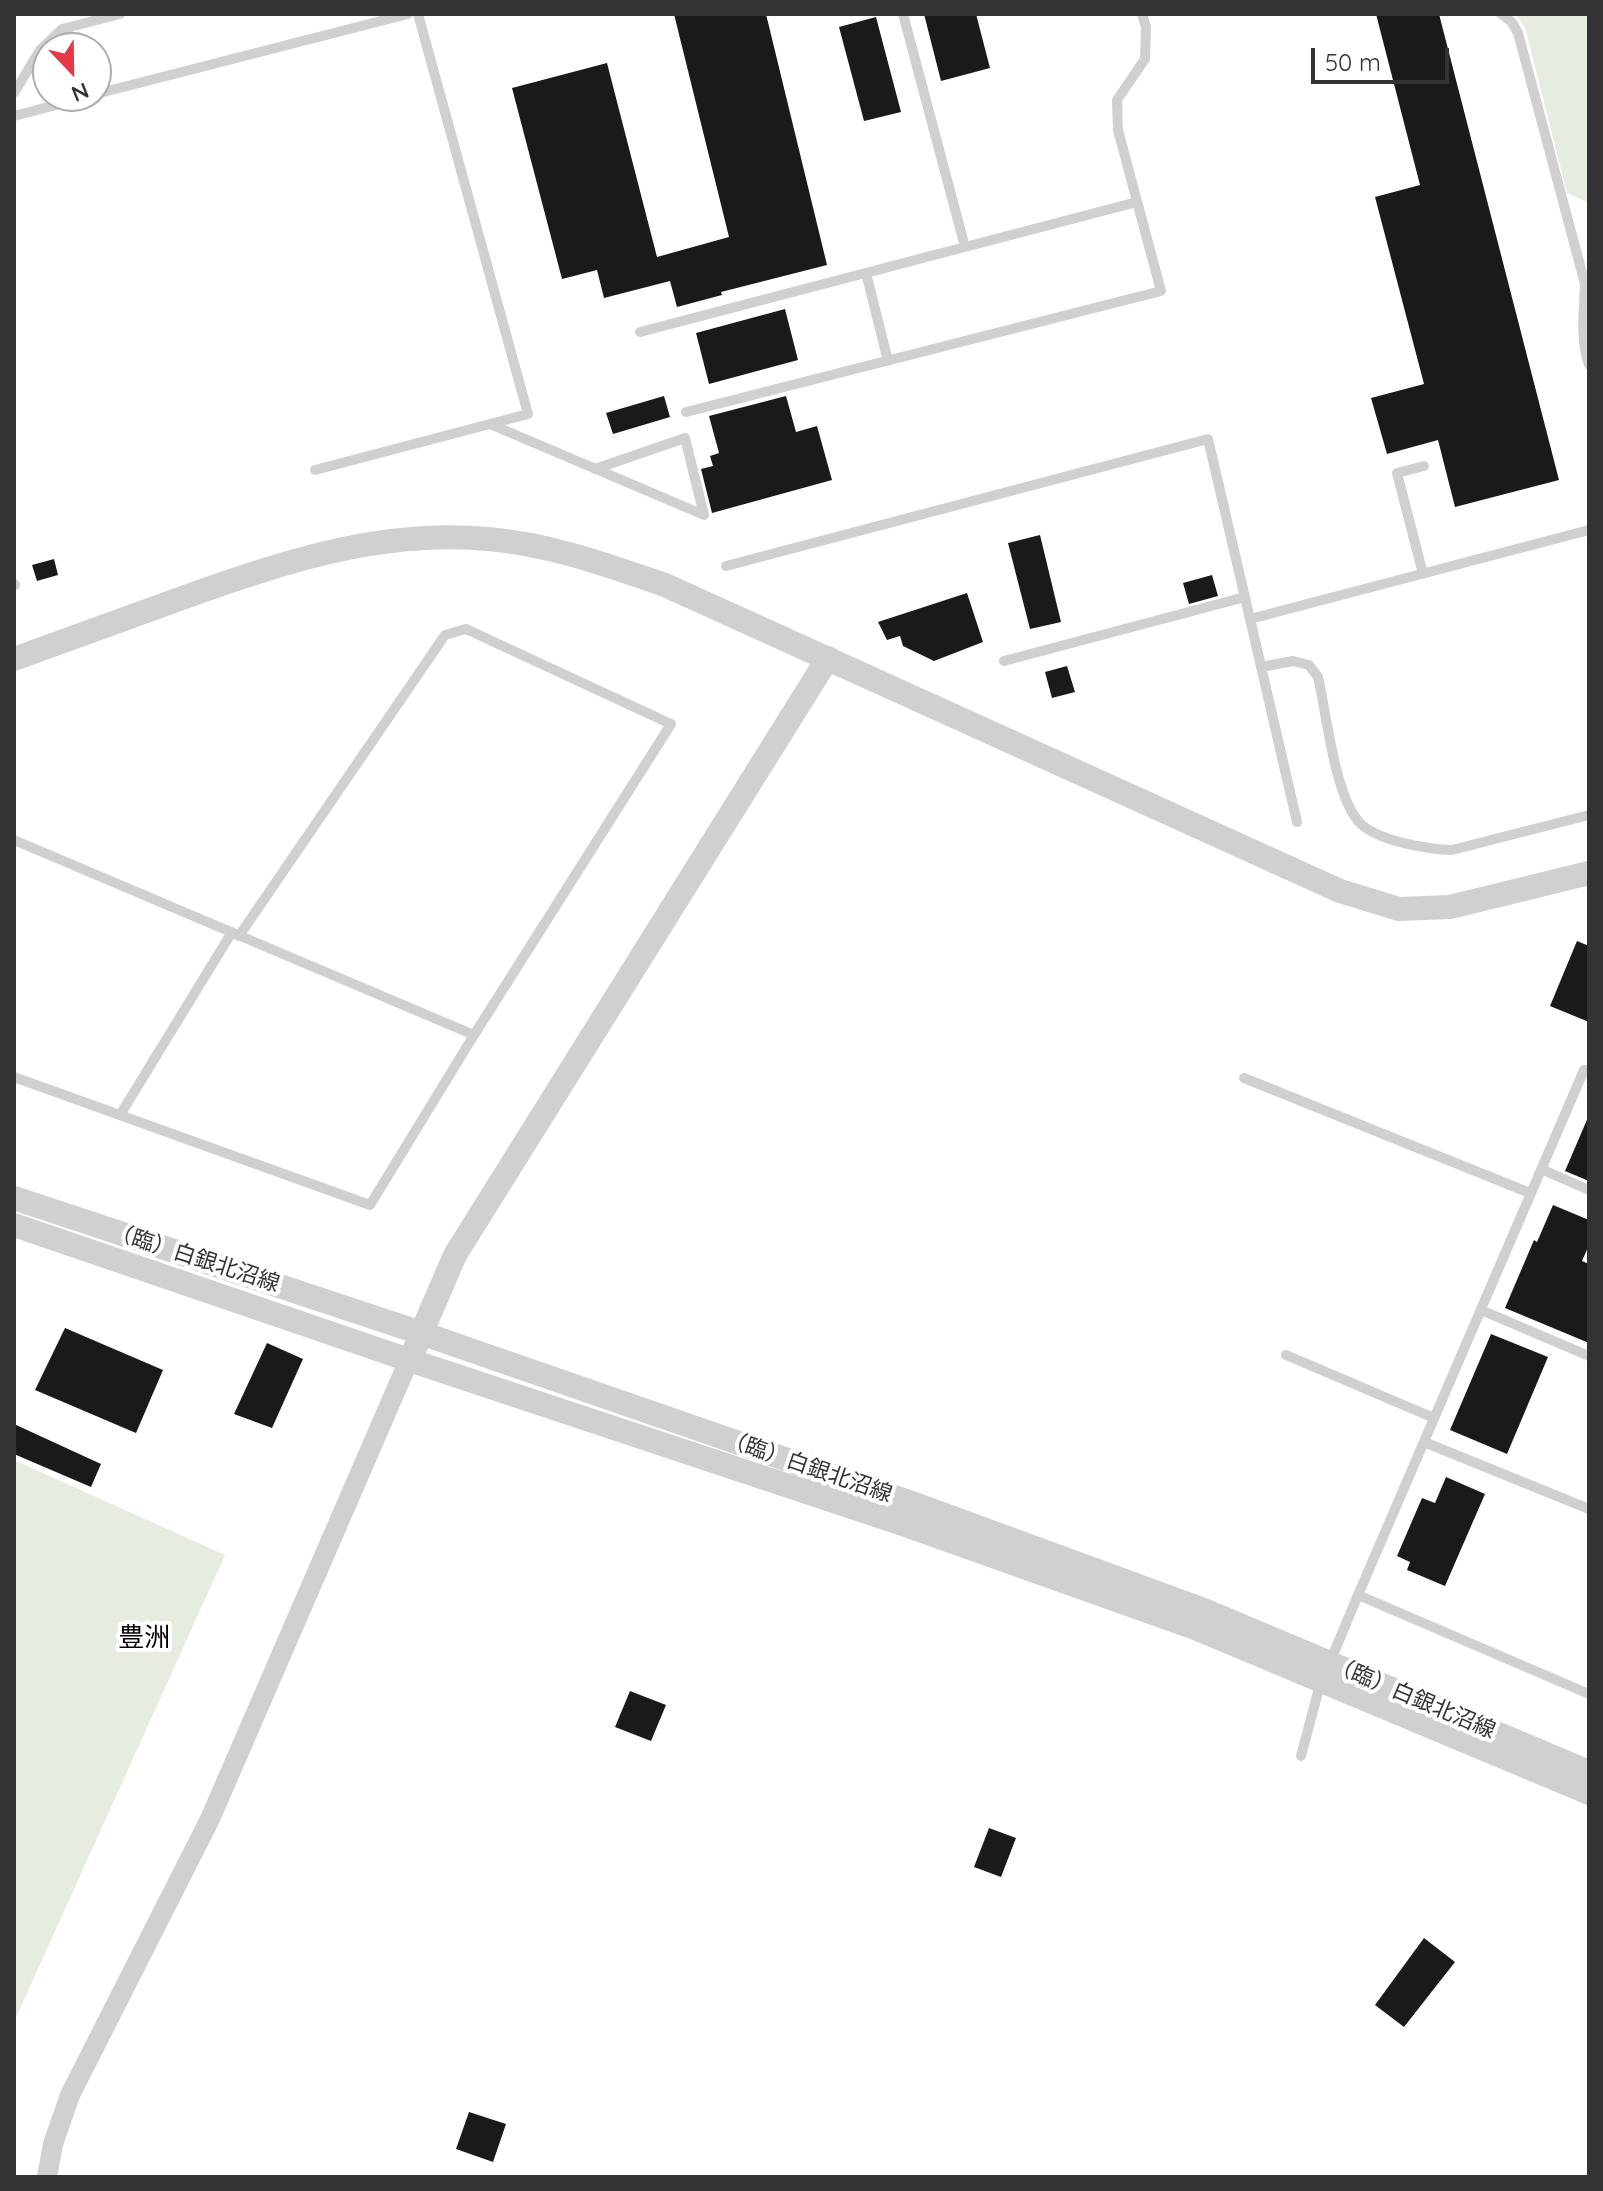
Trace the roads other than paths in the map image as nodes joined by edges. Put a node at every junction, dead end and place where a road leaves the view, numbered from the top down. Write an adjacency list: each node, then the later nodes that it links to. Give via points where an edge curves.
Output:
1 (120, 14): 8 (lane, via 62,29 40,50)
2 (408, 14): 7 (lane)
3 (418, 14): 16 (lane, via 528,414)
4 (903, 14): 10 (lane)
5 (1142, 14): 9 (lane, via 1145,59 1117,100 1118,130)
6 (1501, 14): 14 (lane, via 1518,33 1585,284)
7 (112, 90)
8 (14, 93)
9 (1137, 202): 10 (lane); 13 (lane, via 1161,291)
10 (965, 247): 11 (lane)
11 (866, 273): 12 (lane); 13 (lane)
12 (640, 332)
13 (888, 361): 15 (lane)
14 (1589, 365)
15 (686, 412)
16 (490, 424): 18 (lane); 19 (lane)
17 (1424, 466): 22 (lane, via 1397,473)
18 (595, 469): 18 (lane, via 636,486 704,515 685,438)
19 (315, 470)
20 (1589, 530): 22 (lane)
21 (726, 566): 23 (lane, via 1208,439)
22 (1423, 574): 24 (lane)
23 (1245, 597): 24 (lane); 27 (lane)
24 (1250, 619): 28 (lane)
25 (828, 658): 26 (street, via 665,585 578,556 488,539 409,539 331,550 253,572); 32 (street, via 1340,891 1399,909 1450,907); 45 (street, via 455,1255)
26 (14, 659)
27 (1004, 661)
28 (1261, 667): 29 (lane, via 1293,661 1309,665 1318,677 1344,798 1360,823 1384,837 1452,850); 30 (lane)
29 (1589, 815)
30 (1297, 822)
31 (14, 840): 33 (lane)
32 (1589, 873)
33 (235, 934): 34 (lane); 34 (lane, via 445,635 466,629 671,724); 38 (lane)
34 (474, 1035): 38 (lane, via 370,1205)
35 (1589, 1072): 39 (lane, via 1584,1070)
36 (14, 1077): 38 (lane)
37 (1244, 1078): 41 (lane)
38 (120, 1115)
39 (1541, 1169): 40 (lane); 41 (lane)
40 (1589, 1190)
41 (1530, 1193): 44 (lane)
42 (14, 1198): 45 (street, （臨）白銀北沼線)
43 (14, 1225): 48 (street, （臨）白銀北沼線)
44 (1481, 1310): 47 (lane); 49 (lane)
45 (421, 1333): 48 (street); 53 (street, （臨）白銀北沼線, via 1204,1610)
46 (1286, 1355): 49 (lane)
47 (1589, 1356)
48 (409, 1360): 53 (street, （臨）白銀北沼線, via 903,1524); 58 (street, via 210,1819 70,2095)
49 (1434, 1418): 50 (lane)
50 (1424, 1442): 51 (lane); 52 (lane)
51 (1589, 1509)
52 (1358, 1595): 53 (lane); 54 (lane)
53 (1325, 1672): 55 (lane); 56 (street, （臨）白銀北沼線); 57 (street, （臨）白銀北沼線)
54 (1589, 1694)
55 (1301, 1756)
56 (1589, 1772)
57 (1589, 1793)
58 (47, 2177)

